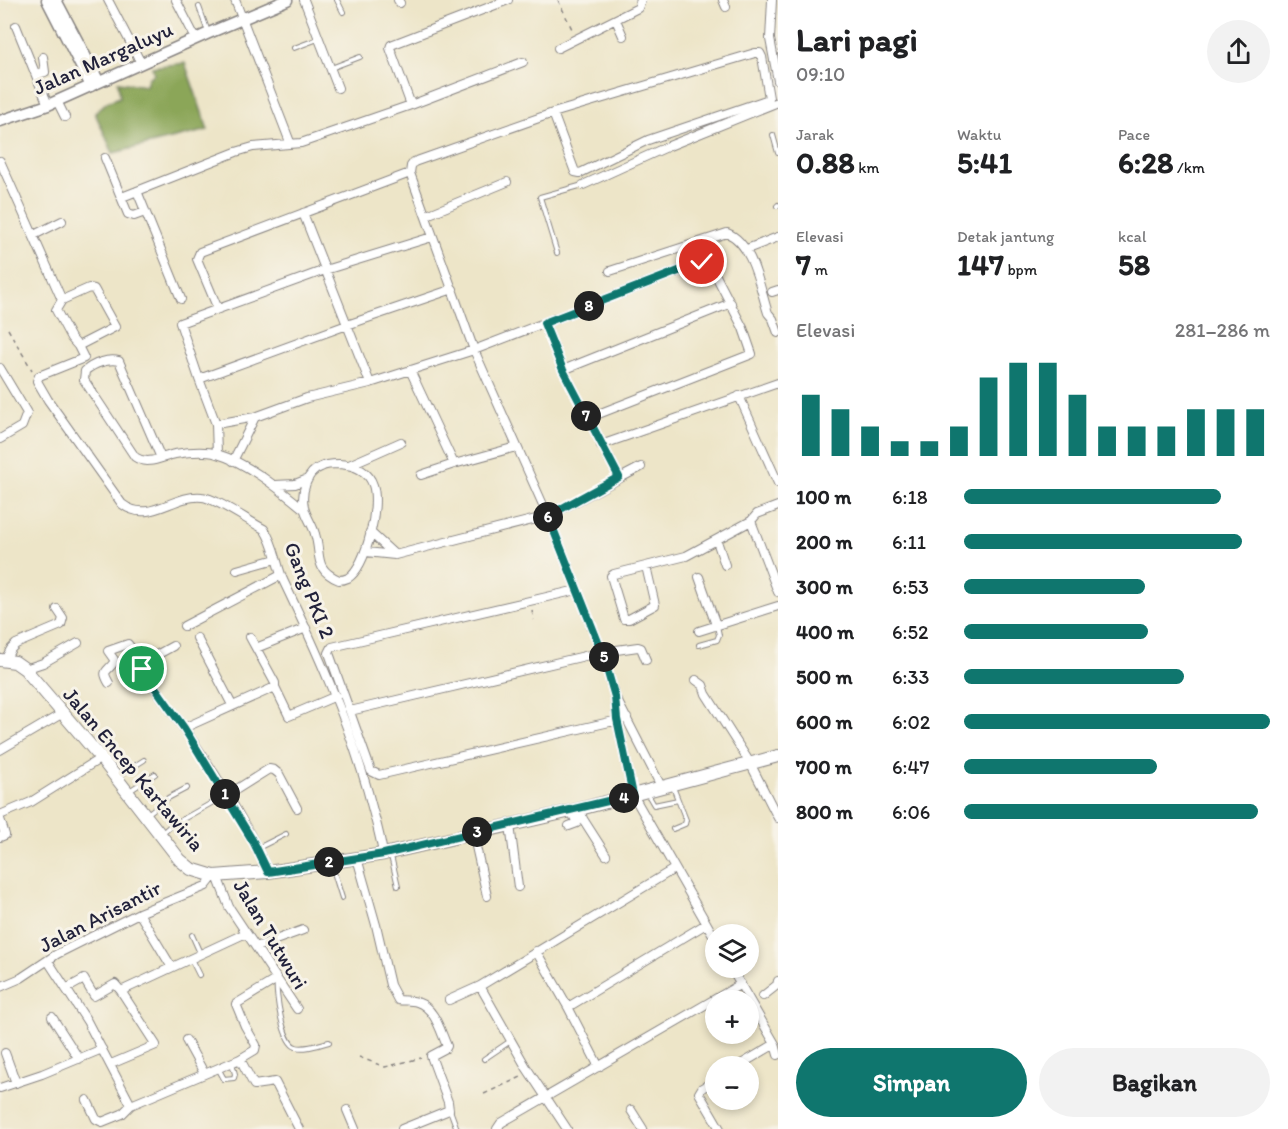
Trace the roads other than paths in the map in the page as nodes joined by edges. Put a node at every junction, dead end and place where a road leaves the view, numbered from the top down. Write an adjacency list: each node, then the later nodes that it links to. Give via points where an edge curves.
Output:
1 (47, 0): 31 (main road)
2 (56, 0): 31 (main road)
3 (108, 0): 27 (street)
4 (176, 0): 20 (street)
5 (236, 0): 14 (street)
6 (288, 0): 14 (main road, Jalan Margaluyu)
7 (304, 0): 21 (street)
8 (337, 0): 13 (lane)
9 (508, 0): 35 (street, via 391,45)
10 (641, 0): 15 (street, via 638,8)
11 (772, 0): 19 (street)
12 (199, 7): 17 (lane)
13 (343, 12)
14 (242, 19): 17 (main road, Jalan Margaluyu); 40 (street)
15 (616, 20): 18 (street); 23 (street)
16 (16, 26): 29 (street)
17 (208, 33): 20 (main road, Jalan Margaluyu)
18 (623, 36)
19 (774, 37): 30 (street)
20 (196, 39): 27 (main road, Jalan Margaluyu)
21 (319, 39): 22 (lane); 28 (street)
22 (294, 48)
23 (558, 48)
24 (43, 57): 29 (street, via 45,72)
25 (360, 57): 28 (lane)
26 (523, 62): 35 (street)
27 (141, 63): 31 (main road, Jalan Margaluyu)
28 (330, 68): 32 (street)
29 (37, 74): 34 (street)
30 (778, 81)
31 (95, 84): 34 (main road, Jalan Margaluyu)
32 (338, 87)
33 (778, 102): 46 (street)
34 (53, 103): 37 (street); 38 (main road, Jalan Margaluyu)
35 (411, 105): 40 (street, via 301,143)
36 (553, 112): 36 (street, via 755,53 762,57 769,92 766,100 648,140 577,174); 44 (street, via 414,162)
37 (65, 117)
38 (0, 121)
39 (773, 135): 41 (lane)
40 (290, 142): 47 (street, via 236,152)
41 (778, 153)
42 (105, 158): 48 (street)
43 (0, 161): 53 (street)
44 (410, 173): 50 (street); 51 (street)
45 (507, 182): 51 (street)
46 (583, 185): 57 (lane, via 540,197)
47 (136, 191): 48 (street); 49 (street)
48 (122, 197): 49 (street, via 131,216)
49 (145, 212): 61 (street)
50 (303, 213): 58 (street); 64 (street, via 201,252 197,260)
51 (427, 216): 54 (street)
52 (62, 222): 53 (street)
53 (34, 235): 62 (street)
54 (432, 237): 58 (street); 60 (street)
55 (778, 237): 56 (street)
56 (747, 249): 59 (street, via 727,233); 67 (street)
57 (557, 253)
58 (325, 270): 64 (street); 66 (street)
59 (610, 271)
60 (453, 289): 66 (street); 68 (street)
61 (181, 299)
62 (62, 300): 69 (street, via 56,310); 69 (street, via 89,288 97,292 115,327)
63 (731, 303): 65 (street, via 710,264 702,262); 72 (street); 79 (street, via 752,349 751,355)
64 (218, 309): 74 (street, via 180,323)
65 (544, 323): 68 (street); 72 (street)
66 (347, 325): 74 (street); 75 (street)
67 (778, 333)
68 (474, 350): 71 (street); 84 (street)
69 (81, 352): 104 (street, Gang PKI 2, via 37,378 48,400 122,504 146,513 192,497 207,498 264,529)
70 (0, 368): 73 (street)
71 (410, 370): 75 (street); 88 (street)
72 (563, 370): 79 (street)
73 (3, 378): 81 (street, via 27,413 22,426)
74 (199, 379): 80 (street)
75 (370, 383): 78 (street, via 307,398)
76 (778, 383): 77 (street)
77 (739, 396): 83 (street); 94 (street)
78 (255, 417): 80 (street); 87 (street)
79 (588, 418): 83 (street)
80 (216, 424): 85 (street)
81 (0, 439)
82 (401, 442): 89 (street)
83 (600, 445): 92 (street)
84 (516, 447): 88 (street); 98 (street)
85 (217, 454): 86 (street, via 189,452); 87 (street)
86 (161, 458): 86 (street, via 141,461 135,457 84,380 85,371 112,359 119,361)
87 (232, 461): 95 (street)
88 (454, 464): 91 (street)
89 (349, 465): 93 (street, via 319,467); 100 (street, via 368,475 373,485 375,502)
90 (641, 467): 92 (street)
91 (421, 475)
92 (619, 477): 98 (street)
93 (308, 479): 95 (street); 97 (street, via 304,486)
94 (778, 483)
95 (275, 485): 97 (street)
96 (778, 506): 99 (street)
97 (304, 509): 102 (street, via 315,531 324,572 339,580 347,578)
98 (548, 516): 103 (street); 110 (street)
99 (752, 520): 101 (street); 111 (street)
100 (370, 532): 102 (street); 103 (street)
101 (717, 541): 105 (street); 106 (street, via 686,556)
102 (366, 552): 103 (street)
103 (395, 555)
104 (276, 559): 107 (street); 108 (street, Gang PKI 2)
105 (725, 565)
106 (646, 566): 106 (street, via 611,576 624,619 655,604)
107 (237, 570)
108 (281, 575): 115 (street); 116 (street, Gang PKI 2)
109 (699, 576): 114 (street)
110 (577, 590): 124 (street); 135 (street, via 332,646 329,653)
111 (778, 592)
112 (778, 606): 114 (street)
113 (57, 609): 125 (street, via 63,618 61,625 16,644)
114 (717, 625): 117 (street); 121 (lane, via 718,638)
115 (184, 626)
116 (306, 628): 123 (street); 132 (street, Gang PKI 2)
117 (699, 631)
118 (250, 637): 123 (street)
119 (197, 638): 134 (street)
120 (78, 643): 128 (street)
121 (699, 645)
122 (173, 646): 127 (street)
123 (256, 648): 131 (street)
124 (602, 652): 126 (street, via 638,647); 133 (street); 135 (street)
125 (3, 660): 128 (main road, Jalan Encep Kartawiria)
126 (646, 660)
127 (142, 663): 130 (street, via 128,644 108,651 115,662 105,671); 139 (street, via 143,672)
128 (25, 669): 136 (main road, Jalan Encep Kartawiria)
129 (696, 680): 144 (street, via 703,685)
130 (110, 684)
131 (274, 687): 132 (street, via 289,717); 134 (street)
132 (336, 696): 168 (street, Gang PKI 2)
133 (615, 697): 137 (street); 138 (street)
134 (231, 705): 139 (street)
135 (350, 711): 138 (street, via 371,771 379,775)
136 (63, 713): 140 (street); 142 (main road, Jalan Encep Kartawiria)
137 (627, 718): 138 (street); 147 (street)
138 (617, 719): 151 (street)
139 (184, 728): 152 (street)
140 (0, 750)
141 (778, 756): 144 (main road, Jalan Encep Kartawiria)
142 (101, 758): 146 (main road, Jalan Encep Kartawiria); 159 (street)
143 (144, 760): 146 (lane)
144 (750, 763): 147 (main road, Jalan Encep Kartawiria); 158 (street)
145 (155, 774): 149 (lane)
146 (116, 777): 149 (main road, Jalan Encep Kartawiria)
147 (667, 787): 150 (main road, Jalan Encep Kartawiria); 154 (lane)
148 (187, 788): 157 (lane)
149 (128, 792): 157 (main road, Jalan Encep Kartawiria)
150 (646, 792): 151 (main road, Jalan Encep Kartawiria); 154 (lane, via 654,805)
151 (633, 795): 156 (main road, Jalan Encep Kartawiria); 172 (street)
152 (226, 796): 155 (street, via 269,769 279,774); 167 (street)
153 (217, 800): 164 (lane)
154 (678, 800): 162 (lane, via 686,822)
155 (297, 808)
156 (575, 810): 160 (main road, Jalan Encep Kartawiria); 161 (street, via 577,823); 169 (street)
157 (146, 815): 164 (main road, Jalan Encep Kartawiria)
158 (777, 816)
159 (0, 817): 166 (street, via 5,835)
160 (510, 825): 163 (main road, Jalan Encep Kartawiria); 176 (street)
161 (569, 826)
162 (673, 829)
163 (473, 833): 168 (main road, Jalan Encep Kartawiria); 177 (street)
164 (160, 834): 174 (main road, Jalan Encep Kartawiria, via 191,869)
165 (286, 834): 167 (lane)
166 (0, 837)
167 (257, 848): 173 (street)
168 (386, 853): 170 (main road, Jalan Encep Kartawiria); 175 (lane)
169 (606, 855)
170 (357, 858): 171 (main road, Jalan Encep Kartawiria); 228 (street, via 390,985 398,1000 414,1000 431,1011 447,1046 431,1056)
171 (332, 862): 173 (main road, Jalan Encep Kartawiria); 178 (lane)
172 (674, 869): 180 (street); 186 (street)
173 (268, 872): 174 (main road, Jalan Encep Kartawiria)
174 (215, 876): 179 (street, Jalan Arisantir, via 202,888); 183 (street, Jalan Tutwuri)
175 (398, 886)
176 (518, 887)
177 (487, 896)
178 (342, 898)
179 (139, 912): 189 (street, Jalan Arisantir); 190 (street)
180 (706, 924)
181 (705, 925): 202 (street)
182 (303, 930): 185 (street)
183 (246, 933): 185 (street, Jalan Tutwuri); 187 (street)
184 (192, 935): 187 (lane)
185 (256, 947): 193 (street, Jalan Tutwuri)
186 (536, 951): 196 (street); 202 (street)
187 (200, 953): 188 (street)
188 (190, 957): 190 (street); 191 (lane)
189 (48, 961): 197 (street, Jalan Arisantir); 198 (street)
190 (171, 966): 199 (street)
191 (200, 975)
192 (737, 978): 195 (street)
193 (277, 980): 203 (street, Jalan Tutwuri); 207 (lane, via 283,1026 291,1045 297,1048); 215 (street, via 236,1004 256,1048)
194 (778, 981): 200 (street)
195 (741, 984): 208 (street); 218 (street)
196 (480, 986): 201 (street); 206 (street)
197 (0, 987)
198 (66, 989): 199 (street, via 84,979 94,996 115,984); 209 (street)
199 (121, 992): 216 (street, via 156,1045)
200 (763, 996)
201 (449, 1000)
202 (568, 1007): 218 (street)
203 (297, 1009)
204 (52, 1017): 213 (street)
205 (186, 1040): 219 (street)
206 (512, 1040): 214 (lane); 223 (street)
207 (329, 1042)
208 (775, 1044): 211 (street); 212 (street)
209 (102, 1049): 213 (street); 216 (street)
210 (5, 1053): 220 (street)
211 (778, 1054)
212 (755, 1056)
213 (78, 1059): 220 (street)
214 (484, 1059)
215 (236, 1060): 217 (street); 217 (lane, via 234,1078 224,1079); 231 (street, via 257,1086 275,1082)
216 (111, 1064): 226 (street)
217 (217, 1067): 219 (street)
218 (599, 1067): 223 (street)
219 (204, 1073): 226 (street)
220 (16, 1083): 222 (street)
221 (705, 1086): 225 (street, via 699,1093)
222 (0, 1088)
223 (546, 1098): 235 (street); 236 (street)
224 (87, 1100): 226 (street, via 99,1122 122,1114)
225 (705, 1103)
226 (131, 1105)
227 (347, 1110): 232 (street)
228 (449, 1110): 233 (street); 234 (lane)
229 (631, 1110): 237 (street)
230 (709, 1110): 238 (street)
231 (299, 1129)
232 (356, 1129)
233 (402, 1129)
234 (457, 1129)
235 (497, 1129)
236 (567, 1129)
237 (643, 1129)
238 (720, 1129)

